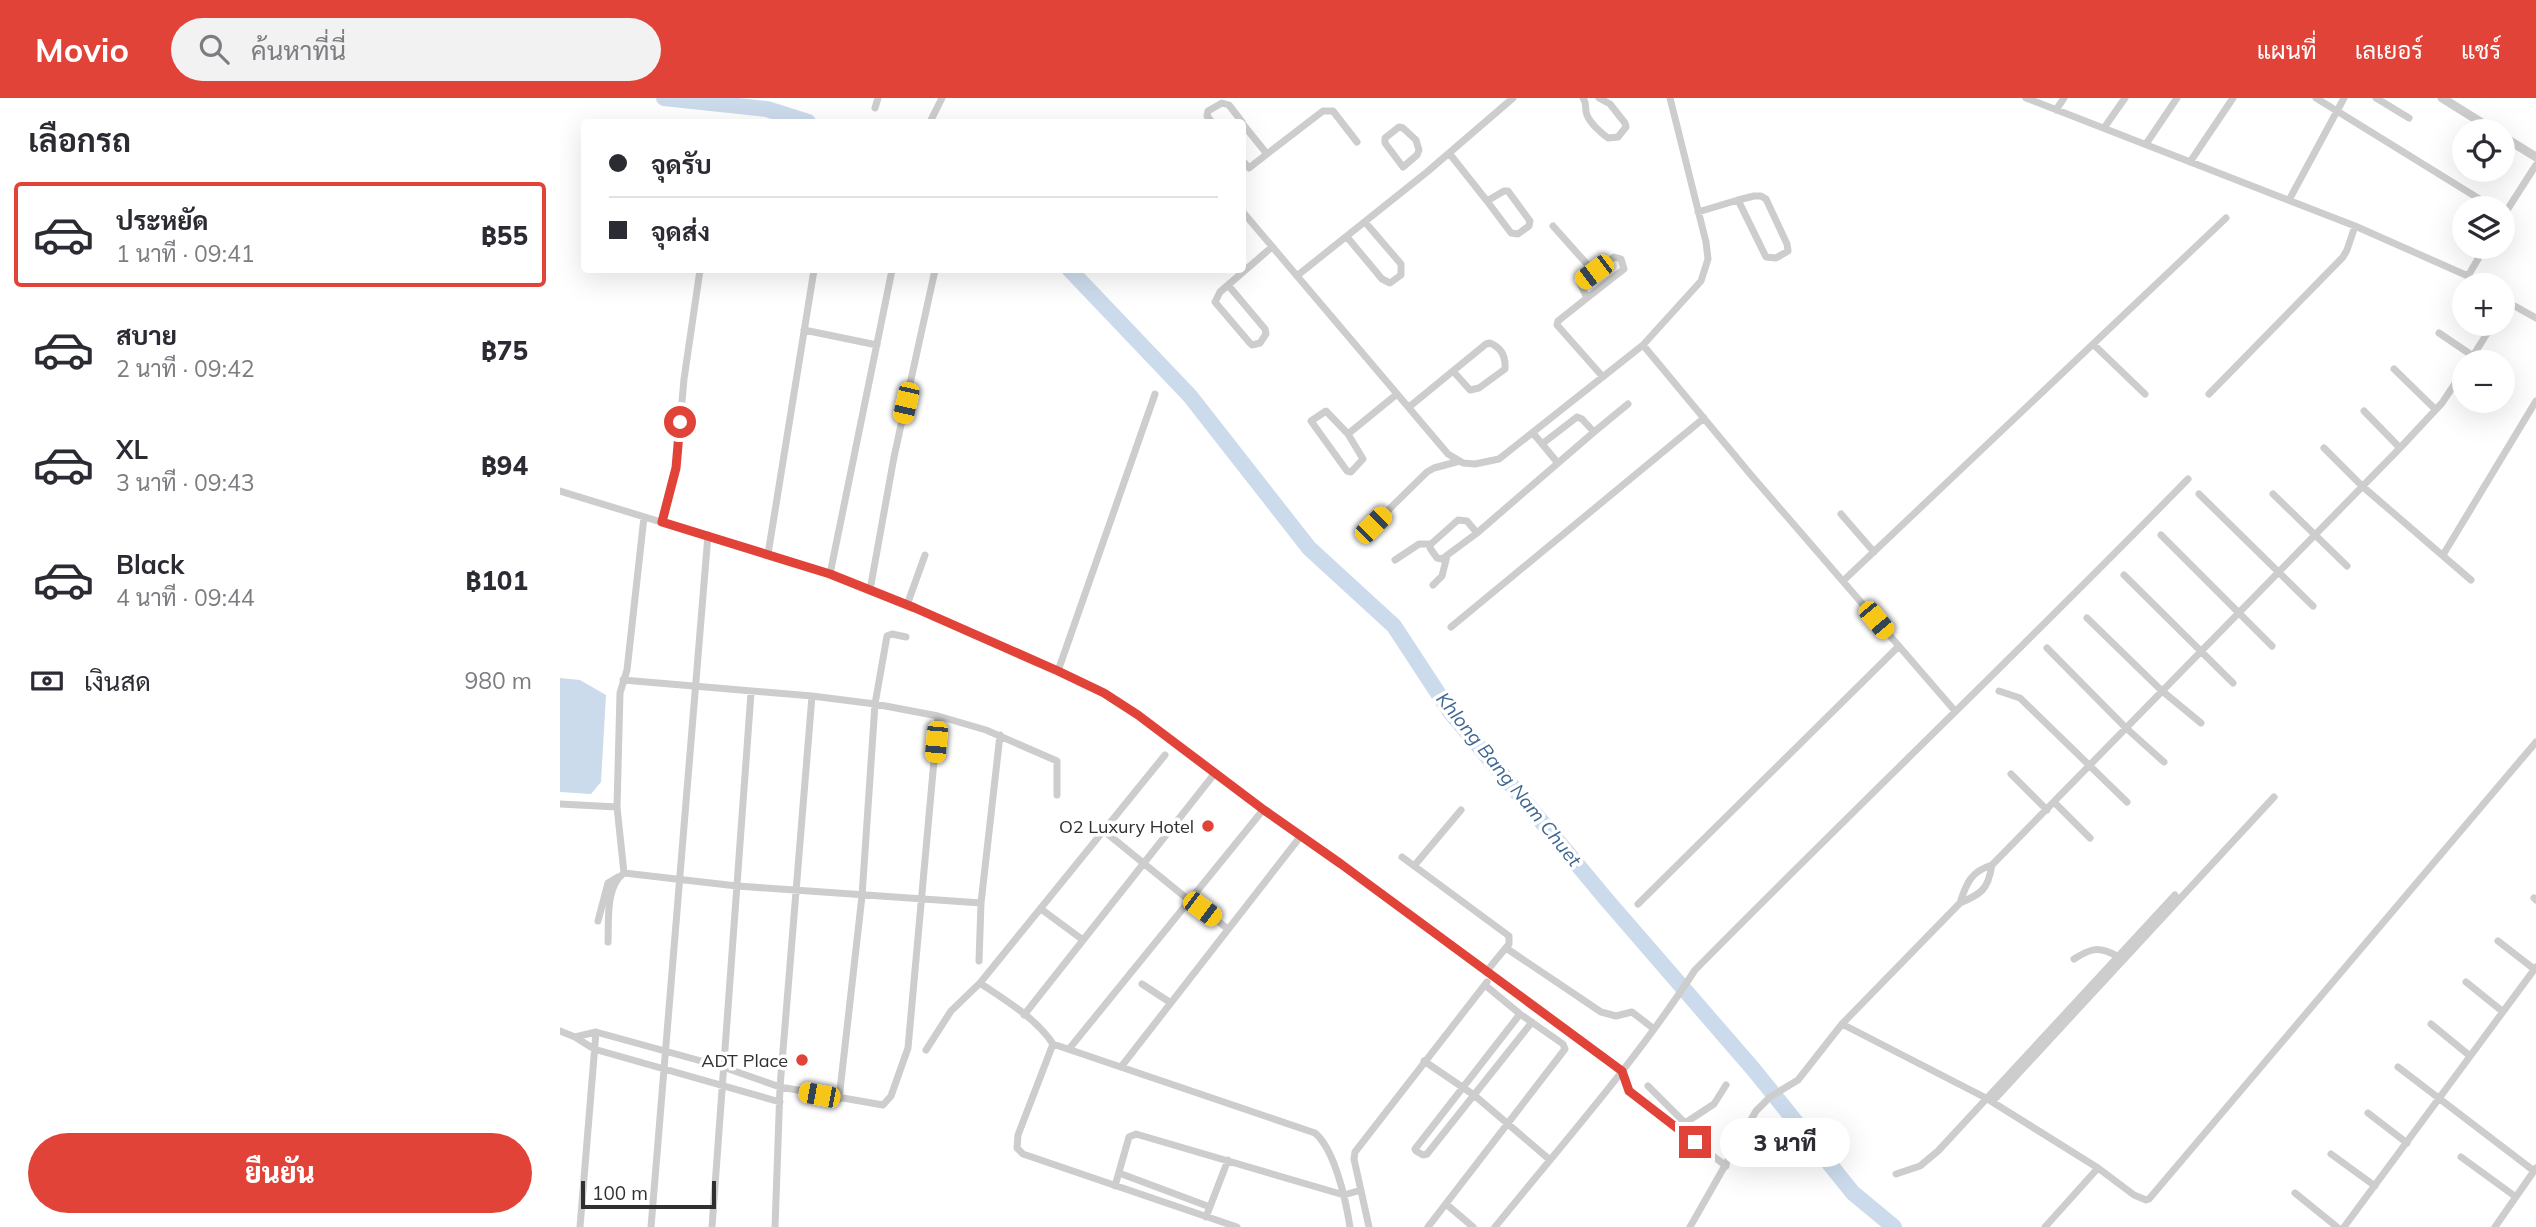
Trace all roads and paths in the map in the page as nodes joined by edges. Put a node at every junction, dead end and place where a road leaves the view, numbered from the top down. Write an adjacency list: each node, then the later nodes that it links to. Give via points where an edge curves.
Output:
1 (878, 98): 16 (street)
2 (942, 98): 20 (street)
3 (1513, 98): 29 (street)
4 (1598, 98): 15 (street); 15 (street, via 1625,123 1618,137 1603,135 1587,117)
5 (1670, 98): 42 (street)
6 (2026, 98): 17 (street)
7 (2064, 98): 17 (street)
8 (2125, 98): 25 (street)
9 (2177, 98): 28 (street)
10 (2234, 98): 32 (street)
11 (2316, 98): 18 (street)
12 (2344, 98): 18 (street)
13 (2376, 98): 19 (street)
14 (2442, 98): 23 (street)
15 (1584, 100)
16 (875, 108)
17 (2056, 110): 25 (street)
18 (2335, 112): 37 (street); 40 (street)
19 (2409, 118)
20 (932, 119)
21 (1210, 119): 22 (street, via 1208,111 1222,103)
22 (1239, 119)
23 (2476, 119)
24 (1246, 128): 30 (street)
25 (2104, 128): 28 (street)
26 (1357, 142): 30 (street, via 1329,110)
27 (2515, 144): 31 (street)
28 (2146, 145): 32 (street)
29 (1449, 153): 36 (street); 41 (street)
30 (1267, 154): 35 (street)
31 (2536, 157)
32 (2190, 162): 40 (street)
33 (2536, 165): 38 (street)
34 (1403, 167): 34 (street, via 1385,143 1399,127 1416,140 1419,150); 36 (street)
35 (1246, 169)
36 (1413, 183): 45 (street)
37 (2474, 196)
38 (2515, 197)
39 (1738, 200): 39 (street, via 1766,199 1788,251 1776,258 1766,257); 42 (street)
40 (2289, 200): 47 (street)
41 (1487, 201): 41 (street, via 1511,233 1529,226 1508,191)
42 (1698, 212): 67 (street, via 1706,242 1706,271)
43 (1246, 216): 49 (street)
44 (2226, 218): 65 (street)
45 (1365, 222): 48 (street); 48 (street, via 1401,264 1401,275 1390,283 1382,279)
46 (1553, 226): 51 (street)
47 (2355, 226): 57 (street); 76 (street, via 2343,257)
48 (1347, 237): 58 (street)
49 (1272, 247): 50 (street); 58 (street)
50 (1246, 269)
51 (1594, 272): 60 (street, via 1580,283); 60 (street, via 1614,257 1624,265 1623,271)
52 (700, 273): 98 (street, via 676,468)
53 (814, 273): 63 (street)
54 (891, 273): 66 (street)
55 (934, 273): 118 (street)
56 (1242, 273): 59 (street)
57 (2461, 273)
58 (1298, 275): 74 (street)
59 (1228, 285): 59 (street, via 1215,302 1252,345 1260,343 1265,329)
60 (1587, 298): 71 (street, via 1557,325)
61 (2515, 308): 62 (street)
62 (2536, 318)
63 (804, 330): 66 (street); 106 (street)
64 (2439, 333): 68 (street)
65 (2093, 344): 75 (street); 105 (street)
66 (877, 345): 113 (street)
67 (1643, 345): 71 (street); 82 (street)
68 (2460, 350)
69 (2395, 369): 80 (street)
70 (1453, 371): 70 (street, via 1490,343 1506,359 1505,369 1474,390); 79 (street)
71 (1603, 377): 84 (street)
72 (2452, 386): 80 (street)
73 (1155, 394): 129 (street)
74 (1397, 394): 79 (street); 85 (street)
75 (2145, 394)
76 (2209, 394)
77 (2536, 401): 108 (street)
78 (1628, 404): 83 (street)
79 (1409, 407): 89 (street, via 1448,454)
80 (2435, 409): 88 (street)
81 (2364, 411): 88 (street)
82 (1704, 418): 116 (street); 123 (street)
83 (1594, 432): 86 (street, via 1577,417); 90 (street)
84 (1533, 433): 86 (street); 89 (street, via 1486,464)
85 (1348, 434): 85 (street, via 1326,411 1311,421 1350,472 1363,459)
86 (1542, 444): 90 (street)
87 (2325, 447): 92 (street)
88 (2400, 447): 92 (street)
89 (1460, 461): 99 (street, via 1427,472)
90 (1557, 462): 100 (street)
91 (2188, 479): 138 (street)
92 (2362, 486): 103 (street); 108 (street)
93 (560, 491): 97 (street)
94 (2199, 494): 112 (street)
95 (2273, 494): 103 (street)
96 (1842, 514): 105 (street)
97 (644, 517): 98 (street); 130 (street)
98 (662, 522): 101 (street)
99 (1373, 525)
100 (1477, 533): 104 (street, via 1468,521 1458,520); 109 (street)
101 (708, 535): 106 (street); 132 (street)
102 (2161, 535): 121 (street)
103 (2315, 535): 111 (street); 112 (street)
104 (1431, 544): 109 (street, via 1437,558); 110 (street, via 1419,544)
105 (1874, 552): 116 (street)
106 (768, 554): 113 (street)
107 (925, 555): 119 (street)
108 (2443, 555): 115 (street)
109 (1447, 556): 117 (street)
110 (1395, 560)
111 (2347, 566)
112 (2278, 572): 120 (street); 121 (street)
113 (830, 574): 118 (street)
114 (2124, 575): 128 (street)
115 (2471, 580)
116 (1843, 581): 125 (street)
117 (1433, 585)
118 (870, 590): 119 (street)
119 (907, 604): 129 (street)
120 (2313, 606)
121 (2238, 612): 126 (street); 128 (street)
122 (2087, 618): 133 (street)
123 (1451, 627)
124 (906, 637): 137 (street, via 887,636)
125 (1899, 646): 138 (street); 175 (street)
126 (2272, 646)
127 (2047, 648): 141 (street)
128 (2200, 651): 131 (street); 133 (street)
129 (1058, 671): 147 (street, via 1138,715)
130 (623, 680): 132 (street); 154 (street)
131 (2233, 684)
132 (696, 687): 135 (street); 166 (street)
133 (2161, 690): 140 (street); 141 (street)
134 (1999, 691): 146 (street, via 2020,698)
135 (751, 693): 136 (street); 167 (street)
136 (812, 696): 137 (street); 168 (street)
137 (875, 704): 139 (street); 170 (street)
138 (1955, 711): 200 (street, via 1695,970)
139 (938, 716): 142 (street); 171 (street)
140 (2201, 723)
141 (2125, 727): 145 (street); 146 (street)
142 (1000, 735): 149 (street, via 1057,761); 174 (street)
143 (2536, 742): 236 (street, via 2152,1196 2146,1200 2134,1195)
144 (1165, 755): 158 (street)
145 (2164, 762)
146 (2089, 766): 151 (street); 152 (street)
147 (1215, 773): 155 (street); 162 (street)
148 (2011, 774): 157 (street)
149 (1057, 795)
150 (2274, 797): 223 (street)
151 (2054, 802): 157 (street); 160 (street)
152 (2127, 803)
153 (560, 804): 154 (street)
154 (617, 807): 165 (street)
155 (1264, 810): 159 (street); 172 (street)
156 (1461, 810): 164 (street)
157 (2047, 810): 163 (street)
158 (1104, 831): 162 (street); 176 (street)
159 (1300, 837): 179 (street); 188 (street)
160 (2090, 838)
161 (1402, 857): 164 (street)
162 (1144, 862): 172 (street); 180 (street)
163 (1992, 865): 173 (street, via 1969,880); 173 (street, via 1985,888)
164 (1414, 866): 183 (street, via 1509,936)
165 (621, 875): 166 (street); 178 (street, via 608,883); 182 (street, via 612,892)
166 (680, 880): 167 (street); 208 (street)
167 (737, 886): 168 (street); 211 (street)
168 (797, 891): 170 (street); 219 (street)
169 (2175, 895): 184 (street)
170 (862, 896): 171 (street); 222 (street)
171 (922, 900): 174 (street); 222 (street, via 908,1048 891,1096 883,1105)
172 (1189, 901): 206 (street)
173 (1959, 903): 198 (street)
174 (981, 904): 186 (street)
175 (1638, 904)
176 (1041, 909): 180 (street); 190 (street)
177 (1202, 909): 179 (street)
178 (598, 921)
179 (1228, 929): 193 (street)
180 (1083, 940): 196 (street)
181 (2498, 941): 187 (street)
182 (608, 942)
183 (1506, 948): 188 (street); 200 (street, via 1601,1012 1616,1016 1636,1013)
184 (2117, 956): 185 (street, via 2095,948); 223 (street)
185 (2074, 959)
186 (979, 961)
187 (2535, 968): 194 (street)
188 (1489, 974): 192 (street); 215 (street)
189 (2466, 982): 194 (street)
190 (980, 983): 196 (street); 207 (street, via 951,1011)
191 (1142, 984): 193 (street)
192 (1485, 985): 195 (street); 210 (street)
193 (1171, 1003): 212 (street)
194 (2502, 1011): 209 (street)
195 (1520, 1014): 197 (street); 220 (street)
196 (1024, 1015): 204 (street, via 1045,1031)
197 (1532, 1022): 221 (street); 228 (street, via 1566,1049)
198 (1842, 1024): 223 (street); 235 (street, via 1798,1080 1756,1111)
199 (2431, 1024): 209 (street)
200 (1654, 1029): 215 (street)
201 (560, 1031): 203 (street)
202 (596, 1032): 203 (street); 205 (street); 208 (street)
203 (575, 1037): 205 (street)
204 (1053, 1044): 206 (street); 240 (street, via 1017,1148)
205 (594, 1049): 214 (street); 249 (street)
206 (1069, 1049): 212 (street)
207 (926, 1050)
208 (666, 1053): 211 (street); 214 (street)
209 (2470, 1056): 224 (street)
210 (1424, 1060): 220 (street); 242 (street, via 1355,1152)
211 (723, 1067): 218 (street); 219 (street)
212 (1121, 1067): 244 (street, via 1315,1133 1325,1145)
213 (2398, 1067): 224 (street)
214 (664, 1070): 218 (street); 250 (street)
215 (1623, 1072): 229 (street, via 1626,1088); 234 (street)
216 (1648, 1086): 227 (street)
217 (1726, 1086): 227 (street, via 1714,1104)
218 (722, 1087): 225 (street); 251 (street)
219 (780, 1087): 222 (street); 225 (street)
220 (1464, 1088): 221 (street); 221 (street, via 1416,1152 1427,1154)
221 (1474, 1096): 228 (street)
222 (839, 1099)
223 (1989, 1100): 236 (street); 239 (street, via 1925,1162)
224 (2440, 1100): 230 (street); 237 (street)
225 (780, 1102): 252 (street)
226 (2368, 1113): 230 (street)
227 (1685, 1123): 229 (street, via 1696,1135)
228 (1508, 1125): 234 (street); 246 (street)
229 (1695, 1142): 235 (street)
230 (2407, 1143): 241 (street)
231 (2331, 1154): 241 (street)
232 (2461, 1157): 245 (street)
233 (1228, 1160): 238 (street, via 1132,1135); 244 (street); 247 (street)
234 (1550, 1160): 258 (street)
235 (1726, 1166): 259 (street)
236 (2098, 1168): 260 (street)
237 (2535, 1170): 245 (street)
238 (1119, 1173): 240 (street); 247 (street)
239 (1896, 1174)
240 (1115, 1186): 248 (street)
241 (2375, 1186): 262 (street)
242 (1361, 1190): 244 (street); 255 (street)
243 (2295, 1193): 261 (street)
244 (1344, 1195): 254 (street)
245 (2516, 1197): 263 (street)
246 (1446, 1204): 256 (street); 257 (street)
247 (1210, 1207): 248 (street)
248 (1206, 1217): 253 (street)
249 (580, 1227)
250 (651, 1227)
251 (712, 1227)
252 (775, 1227)
253 (1237, 1227)
254 (1350, 1227)
255 (1369, 1227)
256 (1428, 1227)
257 (1473, 1227)
258 (1495, 1227)
259 (1690, 1227)
260 (2045, 1227)
261 (2337, 1227)
262 (2344, 1227)
263 (2495, 1227)

